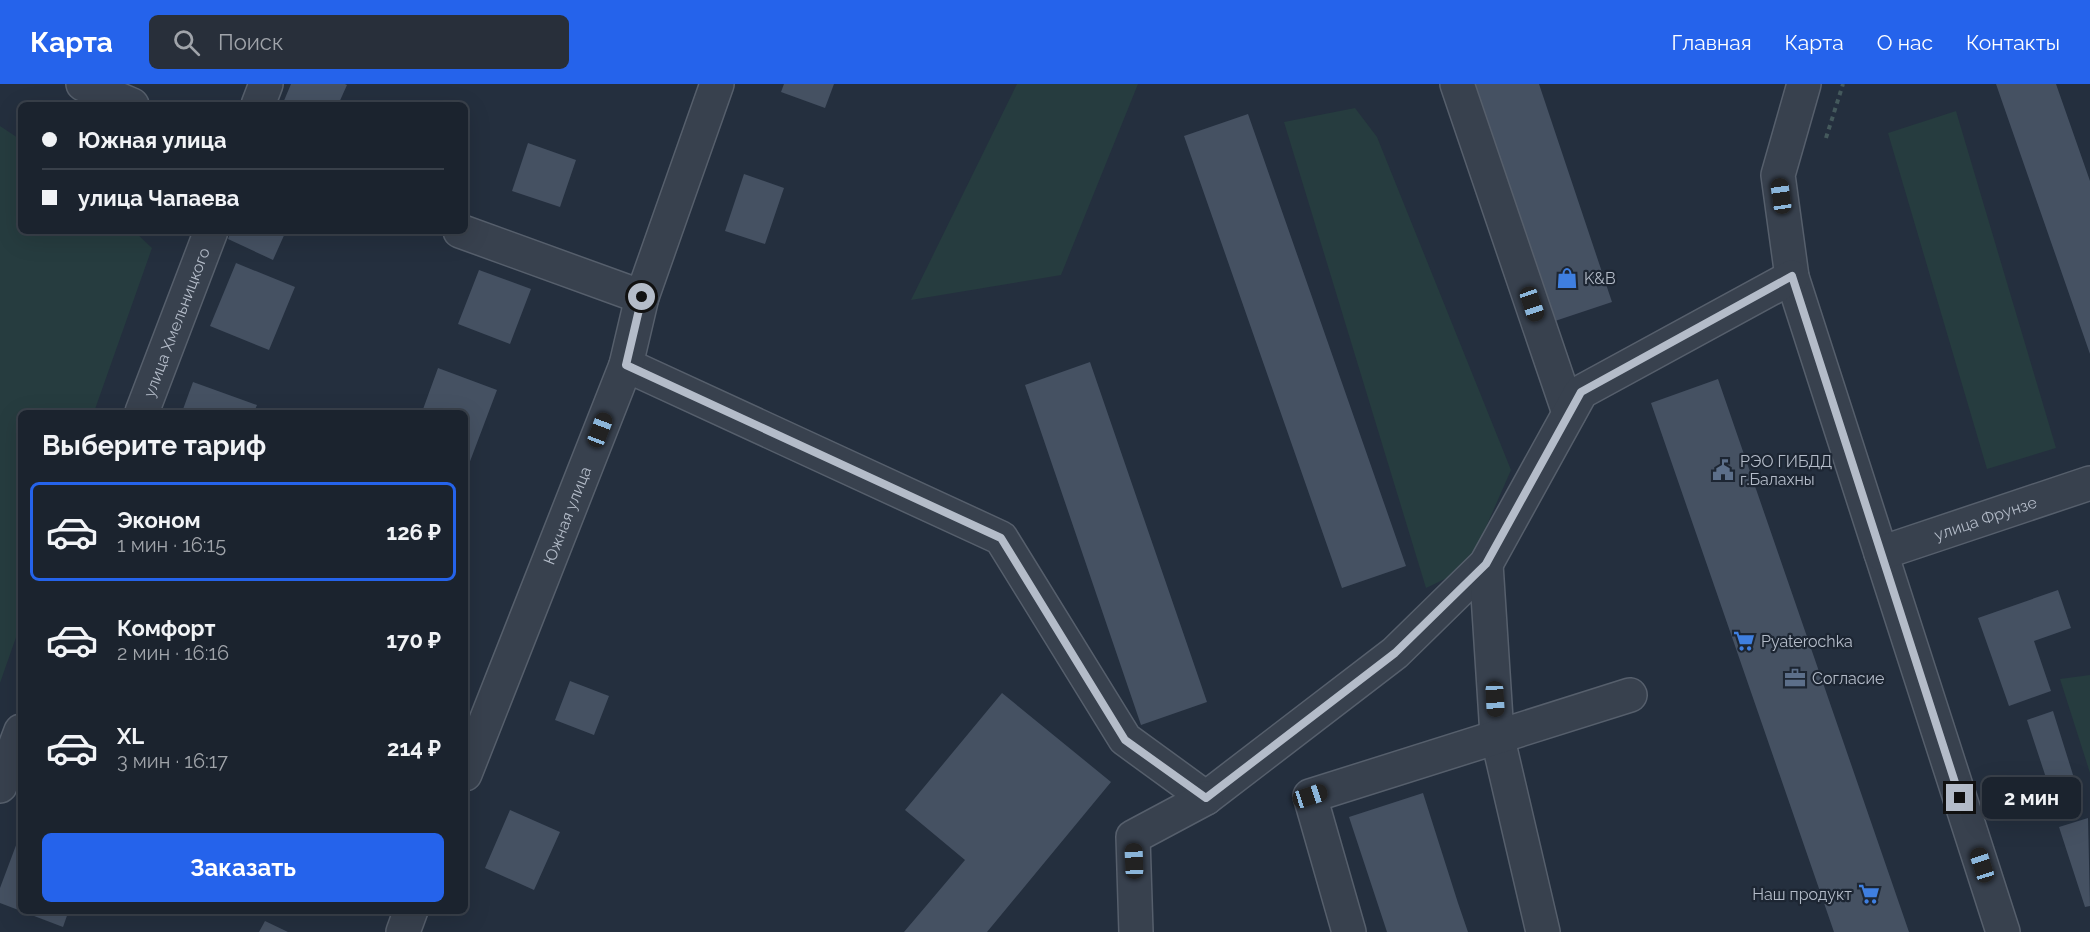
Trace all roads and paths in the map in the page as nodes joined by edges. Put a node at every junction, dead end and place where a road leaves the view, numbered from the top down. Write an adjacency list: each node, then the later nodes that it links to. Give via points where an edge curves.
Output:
1 (83, 84): 7 (street)
2 (266, 84): 8 (street)
3 (717, 84): 13 (street, Южная улица)
4 (1457, 84): 16 (street)
5 (1804, 84): 12 (street, via 1778,175)
6 (1843, 84): 9 (path)
7 (125, 102)
8 (259, 102)
9 (1823, 146)
10 (210, 234): 15 (street, улица Хмельницкого)
11 (468, 234): 13 (street)
12 (1792, 276): 16 (street, via 1581,392); 18 (street)
13 (642, 297): 14 (street, Южная улица)
14 (626, 365): 23 (street, Южная улица); 25 (street, via 1001,538 1125,740)
15 (143, 410)
16 (1569, 413): 19 (street)
17 (2090, 483): 18 (street, улица Фрунзе)
18 (1881, 554): 31 (street)
19 (1486, 564): 21 (street); 25 (street, via 1395,653)
20 (1630, 695): 21 (street)
21 (1497, 735): 29 (street, via 1310,796); 30 (street)
22 (18, 739): 24 (street)
23 (468, 766)
24 (0, 786)
25 (1206, 798): 28 (street, via 1133,837)
26 (410, 914): 27 (street)
27 (403, 932)
28 (1136, 932)
29 (1349, 932)
30 (1543, 932)
31 (2003, 932)

